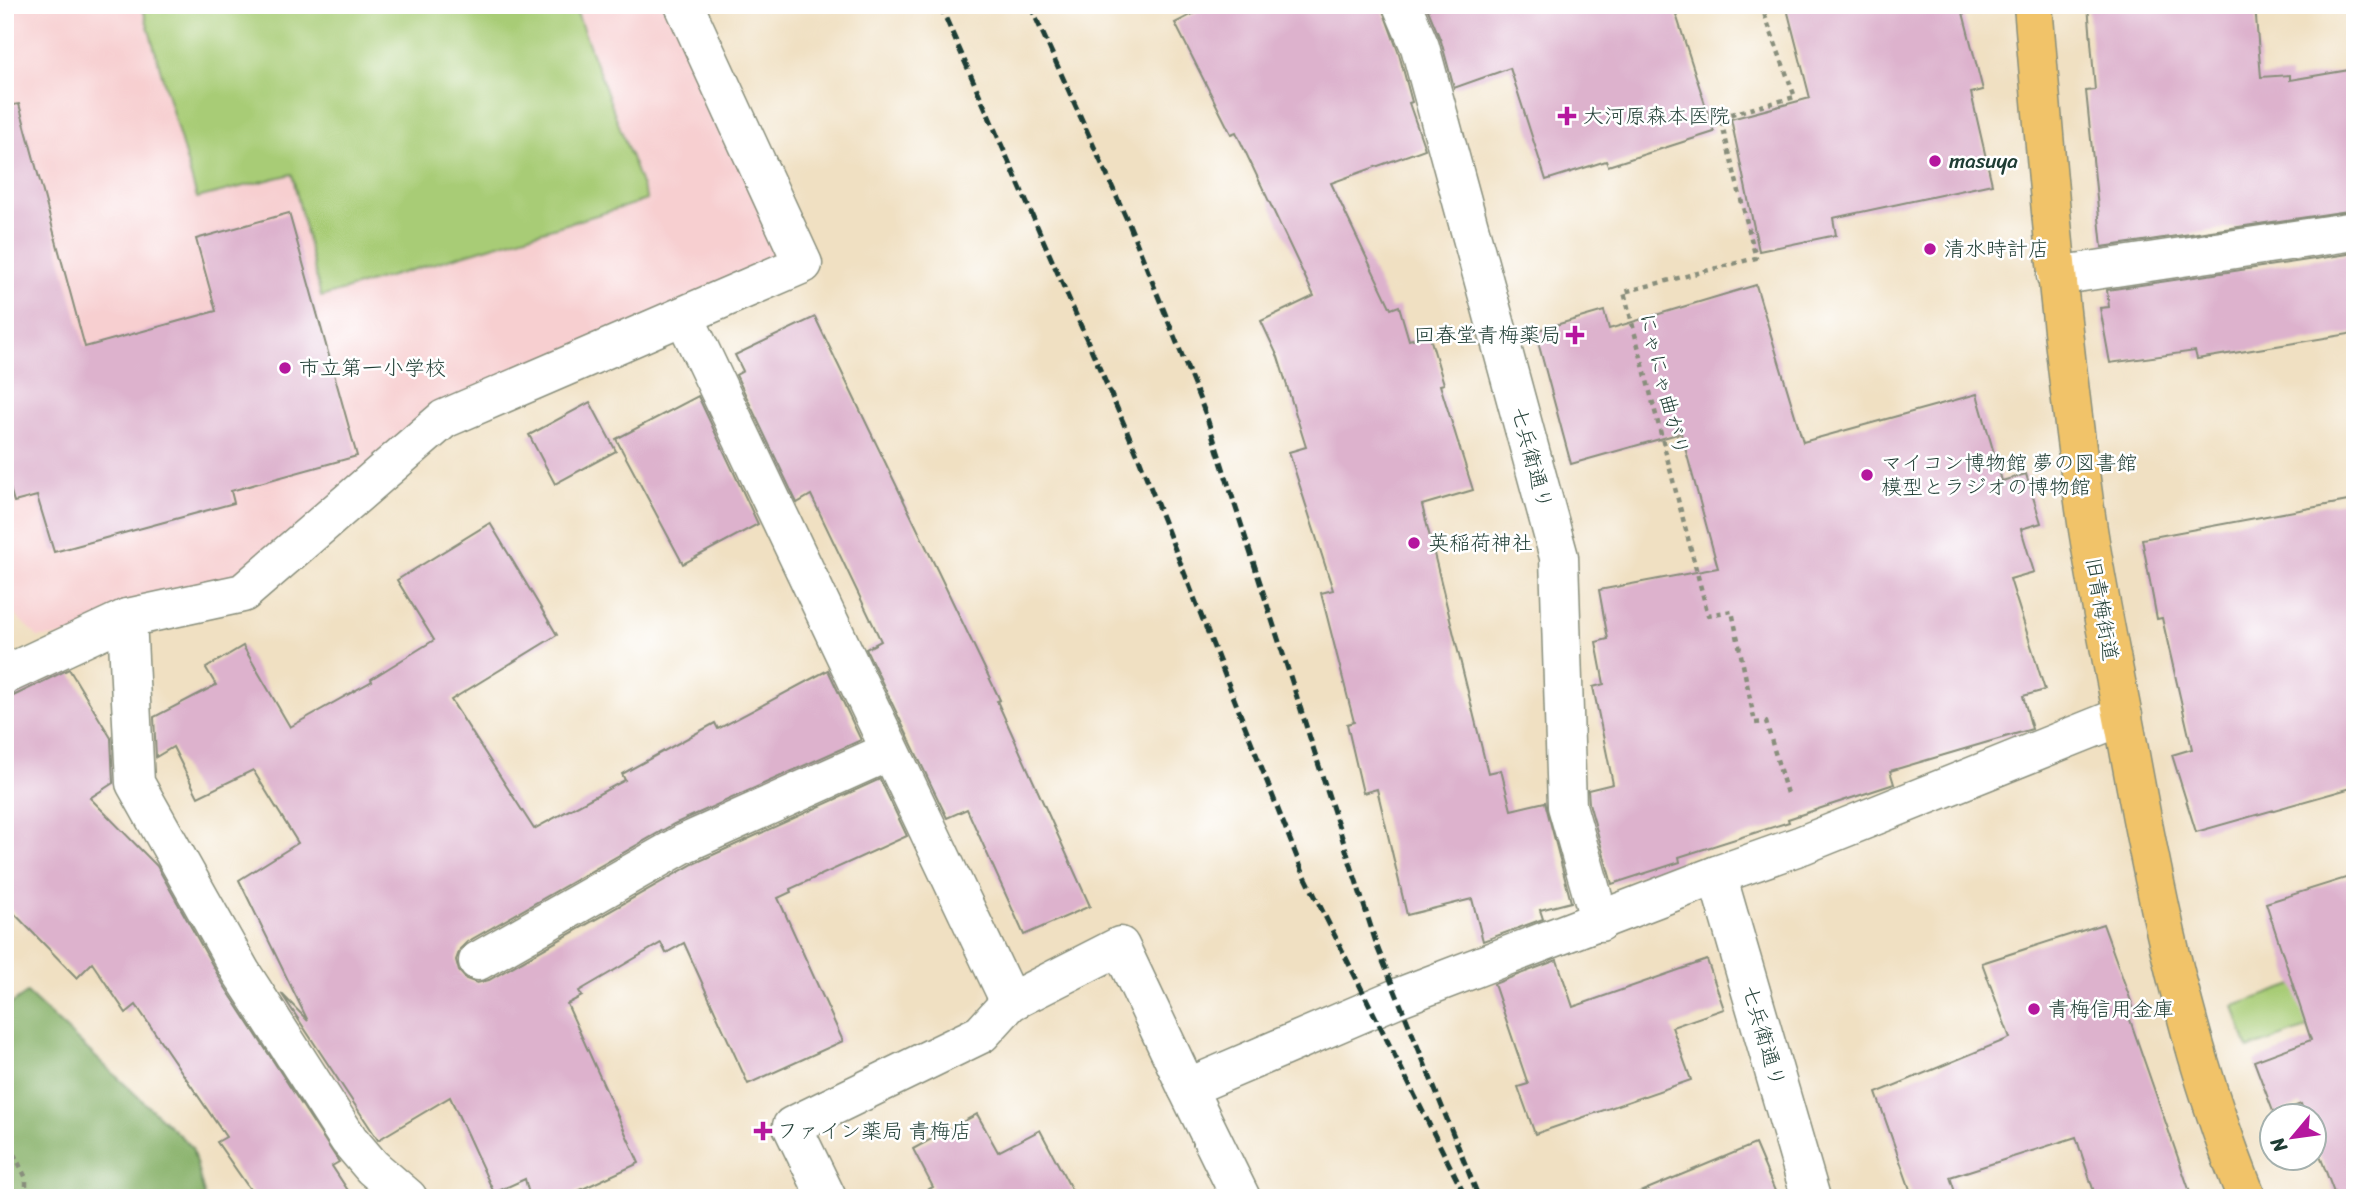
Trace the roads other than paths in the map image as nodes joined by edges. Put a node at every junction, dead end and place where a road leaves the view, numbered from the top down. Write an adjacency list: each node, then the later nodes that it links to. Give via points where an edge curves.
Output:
1 (684, 5): 6 (street, via 803,264)
2 (1402, 5): 12 (street, 七兵衛通り, via 1420,47 1559,557 1567,806)
3 (2034, 5): 5 (main road, 旧青梅街道)
4 (2355, 231): 5 (street)
5 (2056, 276): 9 (main road, 旧青梅街道, via 2087,520)
6 (684, 316): 7 (street, via 444,419 243,593); 10 (street)
7 (127, 618): 8 (street); 16 (street, via 135,783 241,972 349,1140)
8 (5, 675)
9 (2123, 716): 11 (street); 20 (main road, 旧青梅街道, via 2187,1023 2219,1130)
10 (890, 751): 13 (street, via 683,844); 14 (street)
11 (1717, 875): 12 (street); 19 (street, 七兵衛通り)
12 (1600, 922): 15 (street, via 1398,998)
13 (478, 961)
14 (1010, 1002): 15 (street, via 1120,946); 17 (street, via 981,1034 792,1126)
15 (1187, 1088): 18 (street)
16 (408, 1198)
17 (827, 1198)
18 (1241, 1198)
19 (1811, 1198)
20 (2247, 1198)

